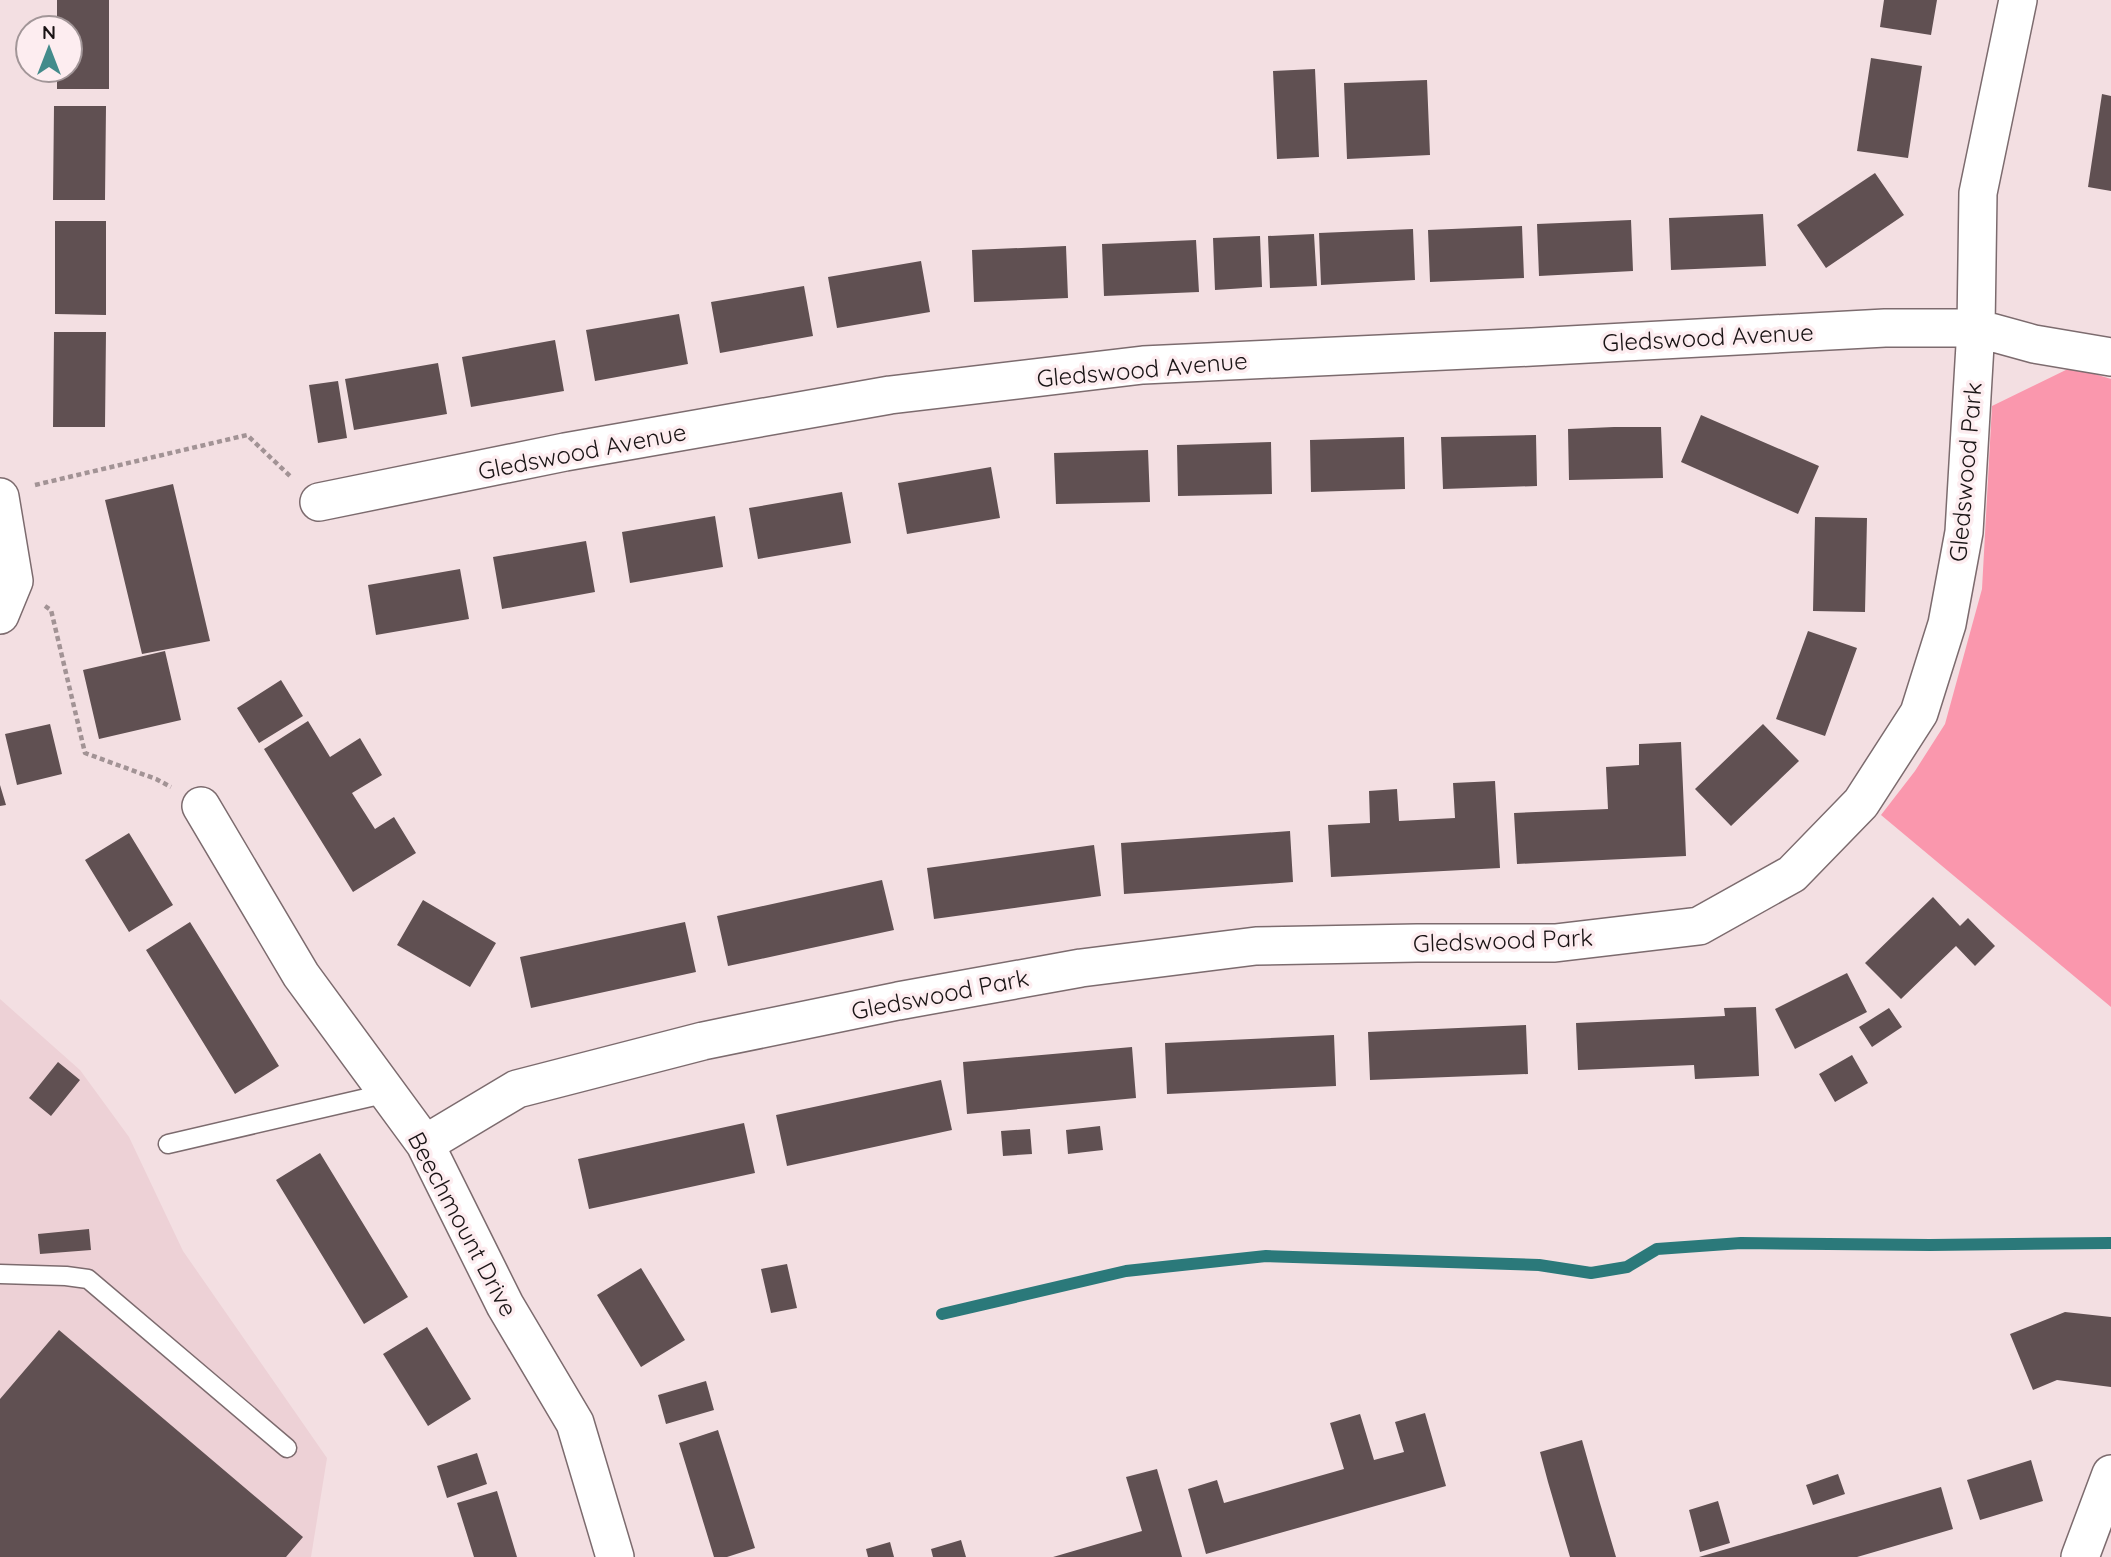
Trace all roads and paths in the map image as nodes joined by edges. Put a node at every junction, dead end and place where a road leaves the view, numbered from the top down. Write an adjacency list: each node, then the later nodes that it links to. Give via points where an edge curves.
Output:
1 (2018, 0): 2 (street, Gledswood Park, via 1978,193)
2 (1976, 328): 3 (street, Gledswood Avenue); 5 (street, Gledswood Avenue, via 1885,328 1143,365 890,395 565,452); 11 (street, Gledswood Park, via 1964,532 1947,624 1919,713 1861,803 1792,874 1699,926 1555,943 1256,947 1081,968 703,1041 517,1089)
3 (2111, 357)
4 (13, 492): 5 (path, via 247,435); 6 (street)
5 (319, 502)
6 (14, 581): 7 (street); 8 (path, via 51,610 85,753 156,779)
7 (0, 615)
8 (201, 806): 9 (street, Beechmount Drive, via 301,975)
9 (388, 1093): 10 (lane); 11 (street, Beechmount Drive)
10 (168, 1144)
11 (425, 1144): 15 (street, Beechmount Drive, via 505,1305 575,1423)
12 (0, 1274): 13 (lane, via 88,1279)
13 (287, 1448)
14 (2111, 1474): 16 (street)
15 (615, 1557)
16 (2080, 1557)

